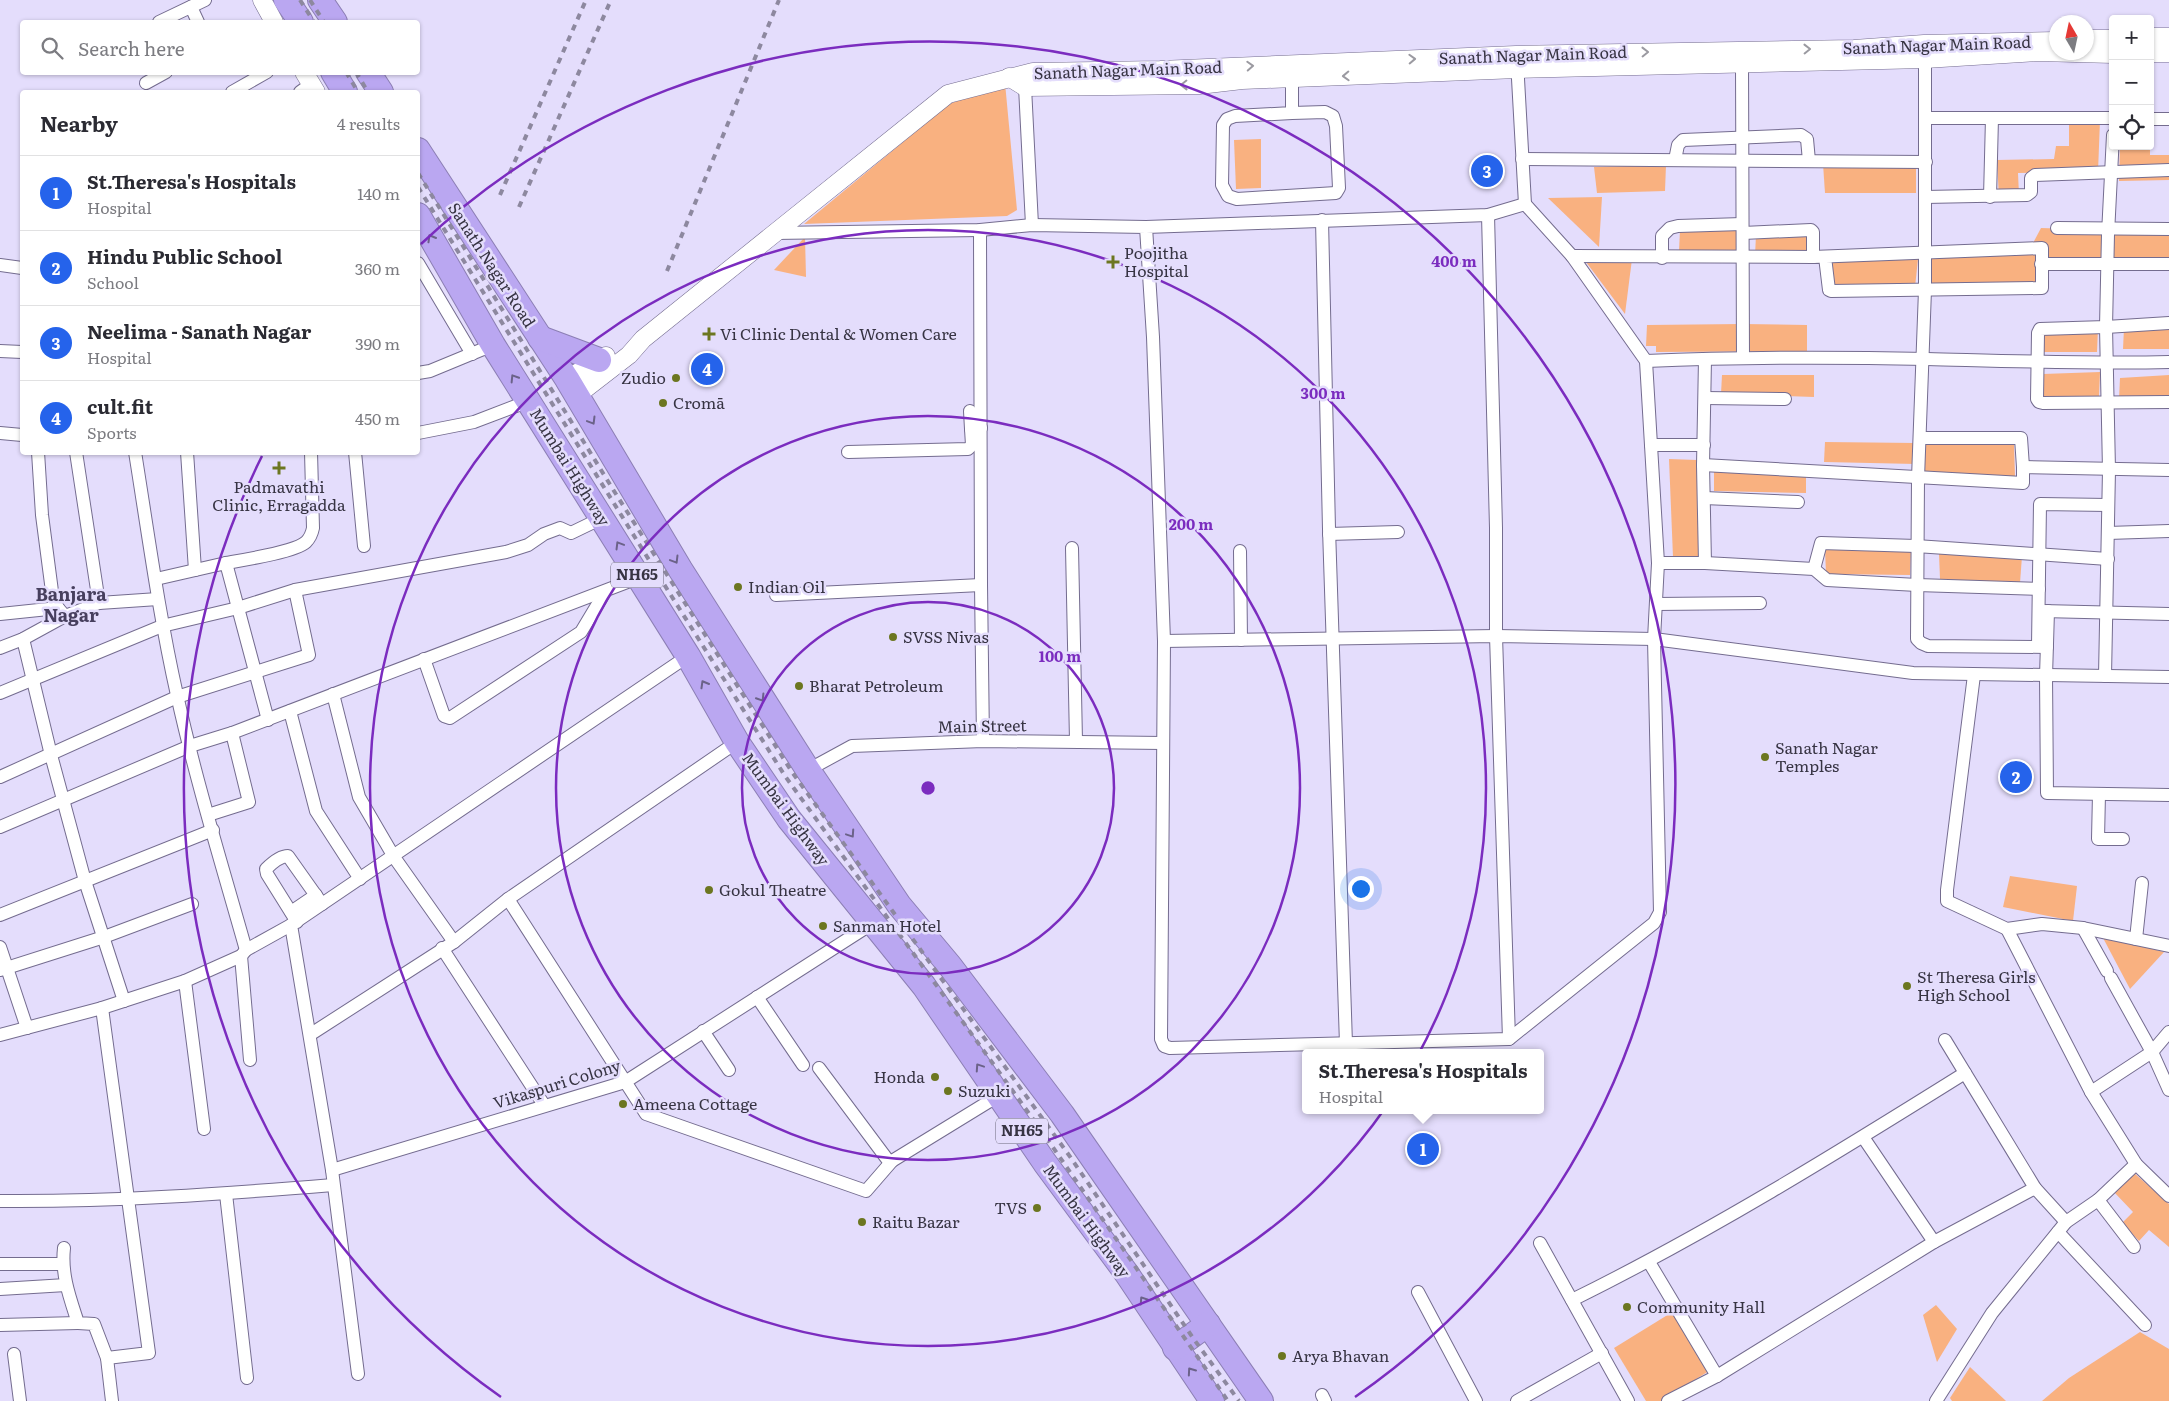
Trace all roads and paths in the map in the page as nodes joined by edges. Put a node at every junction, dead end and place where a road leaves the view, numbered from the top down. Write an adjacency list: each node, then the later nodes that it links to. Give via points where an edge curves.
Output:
1 (205, 0): 4 (street)
2 (262, 0): 7 (street)
3 (286, 0): 8 (highway)
4 (191, 7): 5 (street); 6 (street)
5 (163, 20)
6 (197, 20)
7 (273, 20)
8 (300, 20)
9 (2154, 37): 10 (street)
10 (2169, 37)
11 (2109, 38): 12 (street)
12 (2094, 39)
13 (2049, 40): 18 (street, Sanath Nagar Main Road, one-way to 13)
14 (2154, 53): 15 (street)
15 (2169, 53)
16 (2109, 54): 17 (street, via 2040,52)
17 (1925, 59): 19 (street); 32 (street)
18 (1517, 62): 19 (street); 24 (street, Sanath Nagar Main Road, one-way to 18, via 1033,72); 25 (street, one-way to 25); 40 (street)
19 (1742, 65): 37 (street)
20 (161, 75): 26 (street)
21 (262, 75): 28 (street)
22 (335, 75): 29 (highway)
23 (370, 75): 30 (highway)
24 (1009, 77): 27 (street); 60 (street, Sanath Nagar Main Road, via 948,94)
25 (1292, 78): 27 (street, one-way to 27, via 1200,85); 31 (street)
26 (146, 84)
27 (1025, 87): 53 (street)
28 (236, 90)
29 (344, 90)
30 (380, 90)
31 (1292, 114): 31 (street, via 1326,112 1333,116 1339,188 1336,193 1237,199 1228,196 1222,185 1223,125 1227,119)
32 (1926, 118): 33 (street); 44 (street)
33 (1992, 118): 34 (street); 48 (street)
34 (2109, 118)
35 (2154, 119): 36 (street)
36 (2169, 119)
37 (1742, 137): 41 (street, via 1681,141); 42 (street); 43 (street, via 1801,135 1807,139)
38 (2112, 150): 46 (street)
39 (420, 153): 76 (highway, Sanath Nagar Road / NH65)
40 (1522, 159): 41 (street); 49 (street)
41 (1675, 160): 42 (street)
42 (1742, 161): 43 (street); 56 (street)
43 (1809, 161): 44 (street)
44 (1926, 162): 47 (street)
45 (2169, 170): 46 (street)
46 (2111, 172): 48 (street, via 2035,175 2031,178 2031,192 2027,195); 57 (street)
47 (1925, 197): 48 (street); 61 (street)
48 (1990, 197)
49 (1525, 204): 50 (street); 62 (street)
50 (1488, 215): 52 (street); 154 (street)
51 (420, 218): 78 (highway, Mumbai Highway / NH65, one-way to 51)
52 (1322, 220): 54 (street); 123 (street)
53 (1032, 224): 54 (street); 59 (street)
54 (1146, 227): 159 (street)
55 (2057, 228): 57 (street)
56 (1743, 229): 63 (street); 64 (street, via 1810,230); 65 (street, via 1670,228 1662,236)
57 (2108, 229): 58 (street); 67 (street)
58 (2169, 229)
59 (980, 230): 60 (street); 97 (street)
60 (774, 233): 77 (street, Sanath Nagar Main Road)
61 (1925, 252): 64 (street); 66 (street, via 2042,248); 73 (street)
62 (1572, 256): 65 (street); 86 (street)
63 (1744, 257): 64 (street); 65 (street); 82 (street)
64 (1819, 257): 73 (street, via 1831,292)
65 (1662, 258)
66 (2042, 264): 67 (street); 73 (street, via 2042,288)
67 (2107, 264): 68 (street); 75 (street)
68 (2169, 264)
69 (0, 265): 71 (street); 72 (street)
70 (420, 266): 81 (street)
71 (20, 268)
72 (0, 272)
73 (1925, 290): 84 (street)
74 (2169, 323): 75 (street)
75 (2106, 327): 87 (street, via 2040,328); 89 (street)
76 (540, 338): 85 (highway); 91 (highway, Sanath Nagar Road / NH65)
77 (643, 339): 85 (street); 91 (street, via 629,355)
78 (493, 345): 81 (street); 94 (highway, Mumbai Highway / NH65, one-way to 78)
79 (0, 350): 80 (street)
80 (20, 352)
81 (472, 354): 90 (street)
82 (1743, 358): 83 (street); 84 (street)
83 (1705, 359): 86 (street); 92 (street)
84 (1924, 359): 87 (street); 101 (street)
85 (599, 360): 91 (street)
86 (1646, 361): 102 (street)
87 (2039, 362): 89 (street); 96 (street, via 2039,402)
88 (2169, 362): 89 (street)
89 (2107, 364): 96 (street)
90 (420, 373)
91 (572, 387): 182 (highway, NH65, one-way to 182, via 680,568)
92 (1705, 398): 93 (street); 103 (street)
93 (1785, 399)
94 (528, 401): 99 (street, via 474,422); 119 (highway, Mumbai Highway / NH65)
95 (2169, 402): 96 (street)
96 (2107, 403): 113 (street)
97 (975, 421): 104 (street, via 972,445 968,449); 137 (street)
98 (0, 433): 100 (street)
99 (420, 433)
100 (20, 435)
101 (1920, 438): 112 (street, via 2021,438); 115 (street)
102 (1651, 444): 103 (street); 131 (street)
103 (1704, 445): 111 (street)
104 (848, 452)
105 (38, 455): 149 (street, via 53,599)
106 (76, 455): 145 (street)
107 (135, 455): 136 (street)
108 (188, 455): 134 (street)
109 (311, 455): 130 (street, via 313,528 306,543 275,554)
110 (355, 455): 124 (street)
111 (1703, 466): 115 (street); 116 (street)
112 (2023, 467): 113 (street); 115 (street, via 2023,483)
113 (2109, 470): 114 (street); 118 (street)
114 (2169, 470)
115 (1918, 478): 125 (street)
116 (1704, 498): 117 (street); 132 (street)
117 (1798, 502)
118 (2108, 505): 122 (street); 128 (street, via 2040,504)
119 (602, 518): 135 (highway, Mumbai Highway / NH65, one-way to 119); 140 (street, via 571,533 560,528 528,545 506,552)
120 (2169, 531): 122 (street)
121 (1398, 532): 123 (street)
122 (2108, 532): 129 (street)
123 (1329, 534): 155 (street)
124 (364, 546)
125 (1916, 546): 128 (street); 133 (street, via 1821,544); 138 (street)
126 (1072, 548): 177 (street)
127 (1240, 551): 158 (street)
128 (2040, 555): 129 (street); 139 (street)
129 (2108, 559): 150 (street)
130 (226, 563): 134 (street); 147 (street)
131 (1658, 563): 132 (street); 146 (street)
132 (1704, 563): 133 (street)
133 (1814, 569): 138 (street, via 1827,580)
134 (195, 570): 136 (street)
135 (638, 578): 141 (street); 162 (highway, Mumbai Highway / NH65)
136 (156, 579): 143 (street)
137 (981, 585): 142 (street); 176 (street)
138 (1917, 585): 139 (street); 160 (street, via 1917,639 1921,643 1928,646)
139 (2039, 589): 148 (street)
140 (295, 590): 147 (street); 164 (street, via 309,656)
141 (605, 592): 163 (street); 163 (street, via 581,632 450,718 444,716)
142 (776, 595)
143 (158, 599): 145 (street); 153 (street)
144 (1760, 603): 146 (street)
145 (99, 604): 149 (street)
146 (1656, 604): 156 (street)
147 (238, 608): 153 (street); 164 (street)
148 (2043, 611): 150 (street); 160 (street)
149 (61, 612): 151 (street); 157 (street)
150 (2106, 612): 152 (street); 167 (street)
151 (0, 614)
152 (2169, 614)
153 (162, 626): 169 (street); 172 (street)
154 (1496, 636): 155 (street); 156 (street); 222 (street)
155 (1332, 639): 158 (street); 224 (street)
156 (1654, 639): 165 (street, via 1913,673); 222 (street, via 1658,918)
157 (23, 640): 161 (street); 169 (street)
158 (1241, 640): 159 (street)
159 (1164, 641): 179 (street)
160 (2042, 646): 166 (street)
161 (0, 648)
162 (688, 656): 178 (highway, Mumbai Highway / NH65, one-way to 162); 191 (street)
163 (424, 658): 171 (street)
164 (255, 672): 172 (street); 174 (street)
165 (1974, 675): 166 (street); 202 (street, via 1947,900)
166 (2046, 676): 167 (street); 184 (street, via 2047,793)
167 (2106, 676): 168 (street)
168 (2169, 677)
169 (33, 680): 170 (street); 181 (street)
170 (0, 693)
171 (333, 694): 173 (street); 191 (street, via 359,798)
172 (177, 697): 180 (street); 181 (street)
173 (290, 711): 174 (street); 192 (street, via 316,811)
174 (268, 720): 175 (street)
175 (232, 733): 180 (street); 187 (street, via 249,802)
176 (984, 741): 177 (street, Main Street); 182 (street, Main Street, via 852,746)
177 (1076, 741): 179 (street, Main Street)
178 (737, 742): 195 (street); 200 (highway, Mumbai Highway / NH65, via 789,819)
179 (1163, 743): 224 (street, via 1161,1039 1164,1046)
180 (190, 746): 186 (street); 187 (street)
181 (51, 755): 183 (street); 186 (street)
182 (808, 770): 210 (highway, NH65, one-way to 210, via 898,905)
183 (0, 777)
184 (2099, 794): 185 (street); 190 (street, via 2098,839)
185 (2169, 795)
186 (64, 800): 188 (street); 193 (street)
187 (208, 815): 189 (street)
188 (0, 827)
189 (212, 830): 193 (street); 209 (street)
190 (2124, 839)
191 (394, 857): 192 (street); 205 (street)
192 (360, 879): 196 (street)
193 (85, 881): 198 (street); 203 (street)
194 (2142, 883): 204 (street)
195 (508, 899): 205 (street); 231 (street)
196 (319, 900): 199 (street); 199 (street, via 288,856 270,865 266,869 267,874)
197 (192, 904): 203 (street)
198 (0, 915)
199 (293, 920): 209 (street); 220 (street)
200 (873, 923): 213 (highway, Mumbai Highway / NH65); 214 (street, Vikaspuri Colony)
201 (2083, 928): 202 (street, via 2042,924); 204 (street); 225 (street)
202 (2007, 929): 233 (street)
203 (104, 937): 211 (street); 215 (street)
204 (2136, 939): 206 (street)
205 (454, 942): 208 (street)
206 (2169, 946)
207 (0, 947): 211 (street)
208 (442, 948): 220 (street); 235 (street)
209 (244, 953): 212 (street); 226 (street)
210 (950, 966): 213 (highway); 261 (highway, NH65, via 1062,1114)
211 (4, 969): 217 (street)
212 (185, 981): 215 (street); 236 (street)
213 (924, 986): 234 (highway, Mumbai Highway / NH65, one-way to 213)
214 (757, 996): 218 (street, Vikaspuri Colony); 227 (street)
215 (124, 1001): 216 (street)
216 (102, 1008): 217 (street); 245 (street)
217 (27, 1028): 221 (street)
218 (703, 1031): 229 (street); 231 (street, Vikaspuri Colony)
219 (2169, 1032): 225 (street)
220 (311, 1034): 240 (street)
221 (0, 1036)
222 (1509, 1040): 224 (street)
223 (1945, 1040): 230 (street)
224 (1346, 1044)
225 (2152, 1052): 232 (street); 233 (street)
226 (250, 1060)
227 (803, 1065)
228 (819, 1068): 238 (street, via 887,1159)
229 (729, 1070)
230 (1965, 1073): 237 (street); 242 (street)
231 (625, 1082): 235 (street, Vikaspuri Colony); 238 (street, via 649,1116 866,1191)
232 (2169, 1090)
233 (2091, 1092): 239 (street)
234 (998, 1096): 238 (street); 264 (highway, Mumbai Highway / NH65, one-way to 234, via 1127,1274)
235 (544, 1105): 240 (street, Vikaspuri Colony)
236 (204, 1129)
237 (1863, 1137): 249 (street); 253 (street)
238 (892, 1161)
239 (2136, 1164): 244 (street); 246 (street)
240 (332, 1170): 241 (street)
241 (333, 1185): 243 (street); 268 (street)
242 (2035, 1188): 248 (street); 249 (street)
243 (226, 1194): 245 (street); 270 (street)
244 (2169, 1196)
245 (128, 1198): 247 (street); 267 (street, via 149,1353)
246 (2098, 1200): 248 (street); 251 (street)
247 (0, 1201)
248 (2062, 1227): 262 (street); 279 (street, via 1992,1313)
249 (1934, 1242): 269 (street)
250 (1540, 1243): 259 (street)
251 (2134, 1247)
252 (64, 1248): 255 (street)
253 (1649, 1262): 259 (street); 269 (street)
254 (0, 1264): 255 (street)
255 (62, 1264): 256 (street)
256 (66, 1285): 257 (street); 260 (street)
257 (0, 1289)
258 (1418, 1292): 275 (street)
259 (1572, 1300): 265 (street)
260 (78, 1323): 263 (street); 267 (street, via 94,1324)
261 (1208, 1324): 264 (highway); 274 (highway, NH65)
262 (2145, 1325)
263 (0, 1326)
264 (1175, 1348): 273 (highway, Mumbai Highway / NH65, one-way to 264)
265 (1602, 1353): 276 (street); 277 (street)
266 (14, 1354): 271 (street)
267 (107, 1358): 272 (street)
268 (358, 1374)
269 (1717, 1376): 278 (street)
270 (247, 1378)
271 (20, 1401)
272 (112, 1401)
273 (1212, 1401)
274 (1262, 1401)
275 (1476, 1401)
276 (1517, 1401)
277 (1628, 1401)
278 (1668, 1401)
279 (1936, 1401)

